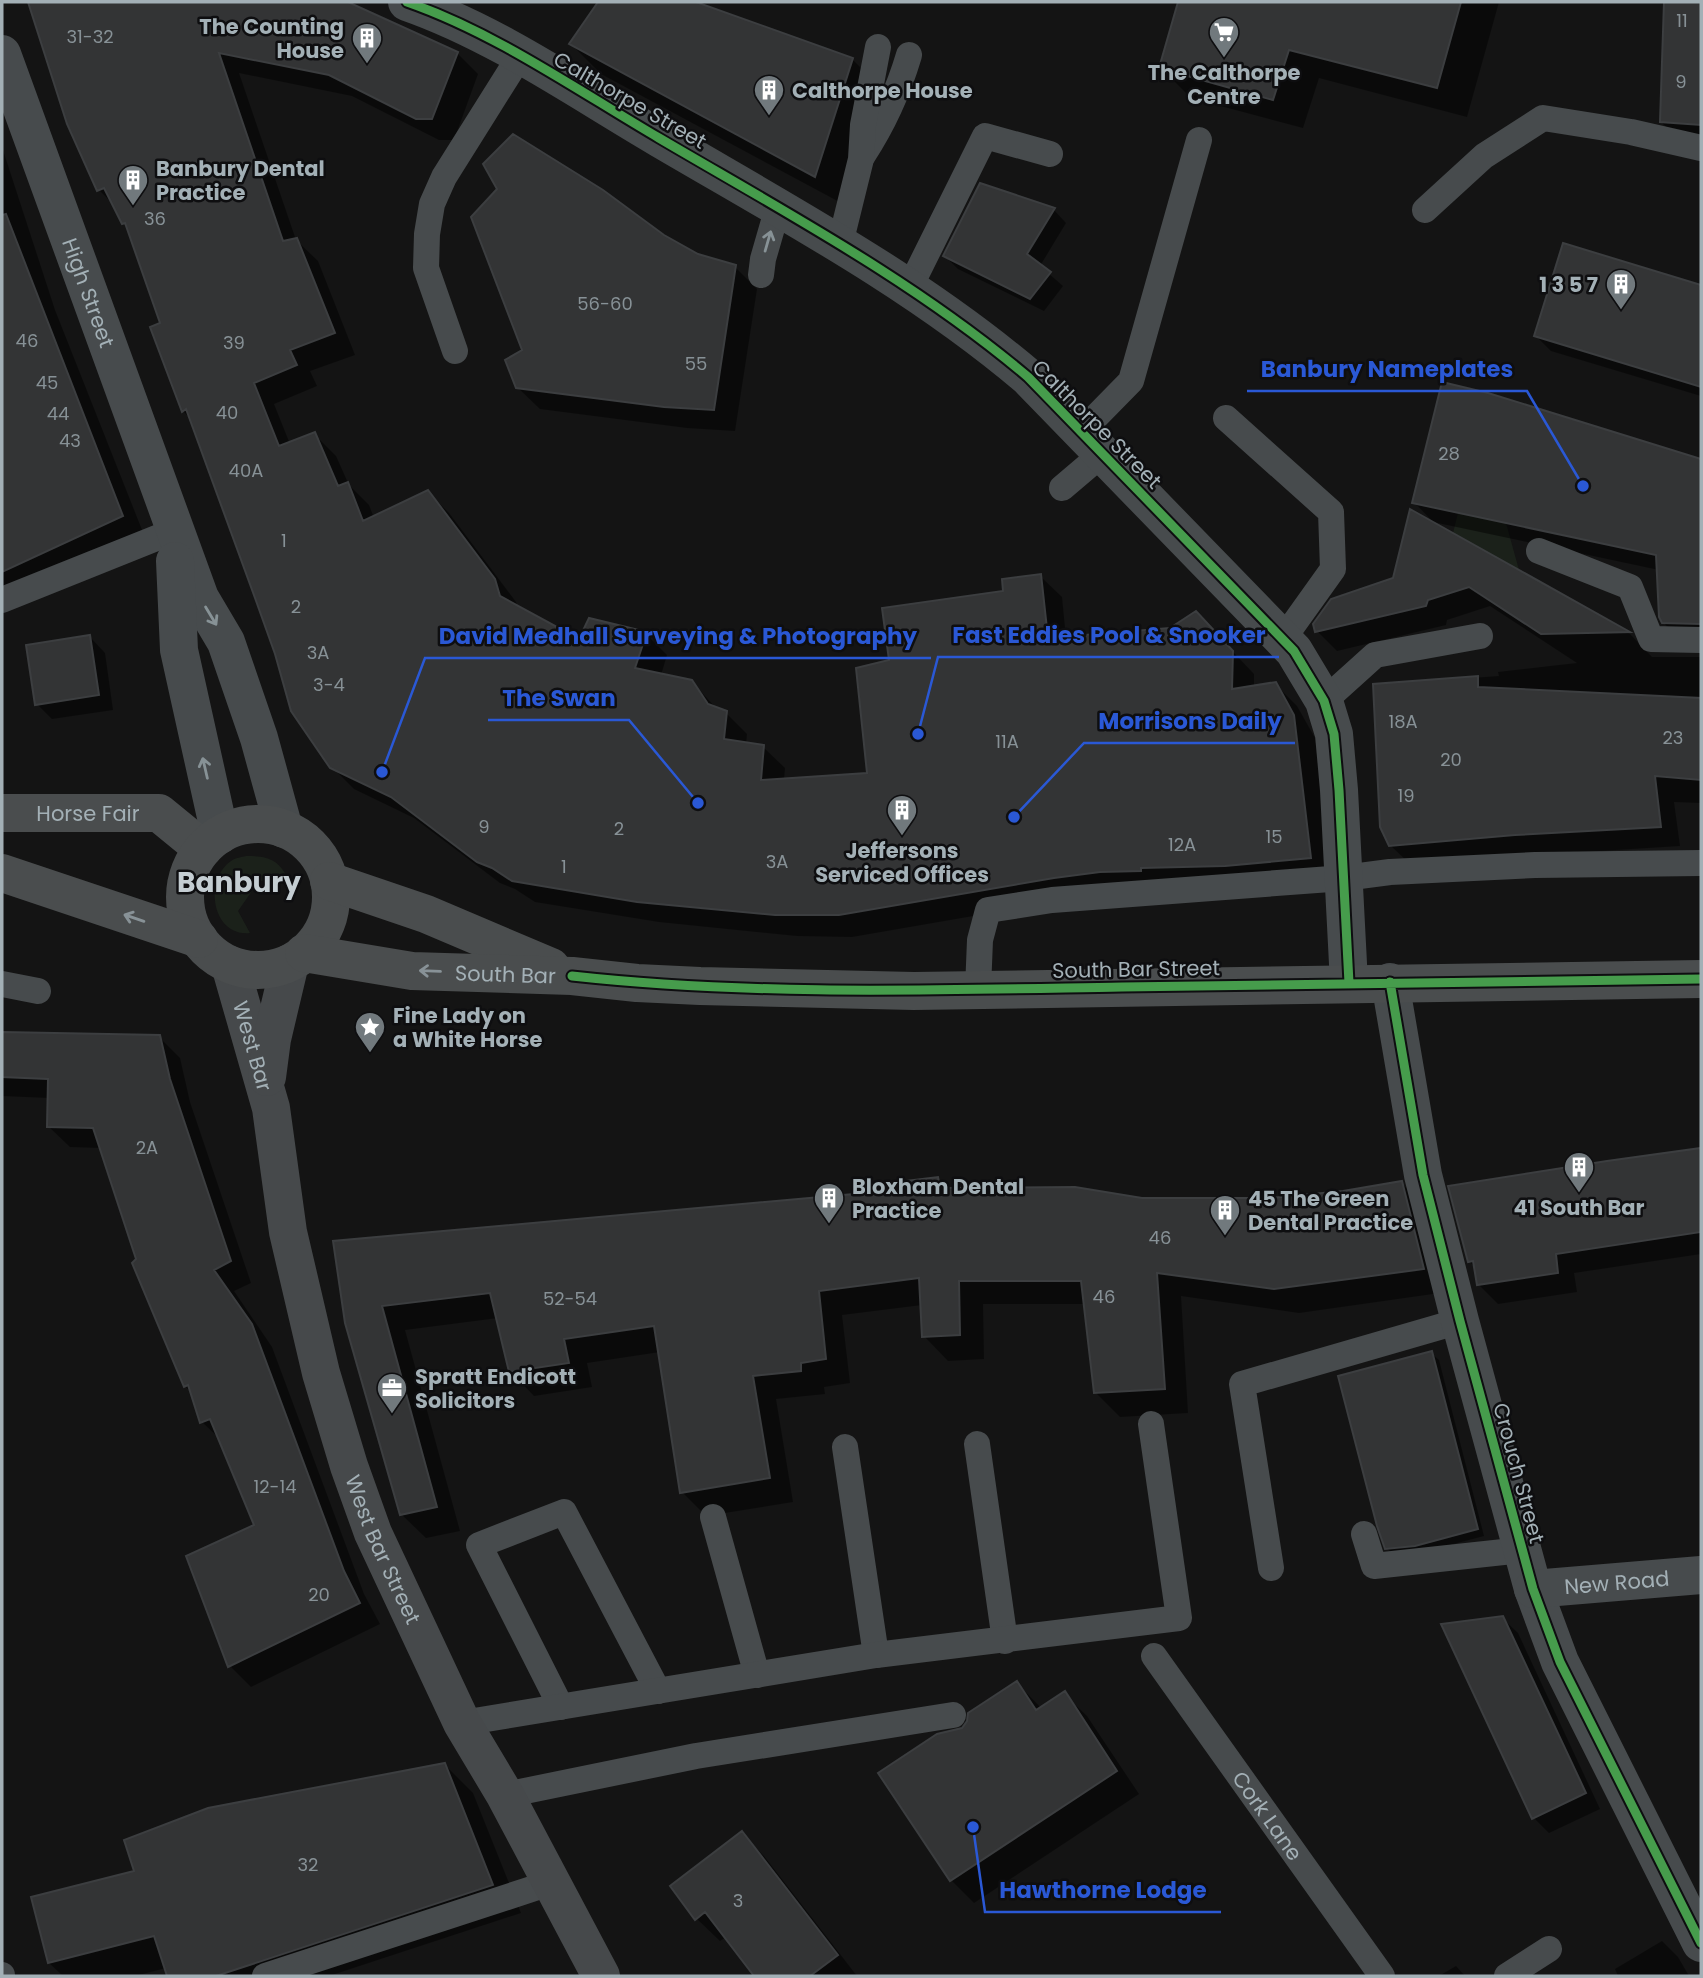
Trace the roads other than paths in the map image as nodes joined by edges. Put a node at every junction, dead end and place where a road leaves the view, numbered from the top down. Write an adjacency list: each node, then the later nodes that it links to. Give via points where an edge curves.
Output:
1 (407, 2): 5 (street, Calthorpe Street)
2 (878, 47): 9 (lane)
3 (2, 54): 19 (street, High Street)
4 (909, 55): 9 (lane, via 888,113)
5 (520, 56): 10 (street, Calthorpe Street); 15 (lane, via 443,177 432,204 426,268)
6 (1199, 140): 17 (lane, via 1131,381)
7 (1701, 148): 11 (lane, via 1543,118 1484,156)
8 (1050, 154): 14 (lane, via 985,136)
9 (860, 159): 12 (lane)
10 (778, 207): 12 (street, Calthorpe Street); 13 (lane, one-way to 10)
11 (1425, 210)
12 (840, 244): 14 (street, Calthorpe Street)
13 (761, 275)
14 (909, 289): 17 (street, Calthorpe Street, via 1028,377)
15 (454, 351)
16 (1226, 418): 23 (lane, via 1331,512 1333,569)
17 (1092, 443): 18 (lane); 23 (street, Calthorpe Street)
18 (1062, 488)
19 (174, 531): 21 (lane); 27 (street, High Street, one-way to 27, via 200,598 226,642); 28 (street, High Street, one-way to 19, via 179,650)
20 (1539, 551): 24 (lane, via 1630,587 1651,639)
21 (2, 600)
22 (1480, 636): 25 (lane, via 1375,654)
23 (1283, 639): 25 (street, Calthorpe Street)
24 (1701, 640)
25 (1324, 701): 31 (street, Calthorpe Street, via 1334,734)
26 (2, 813): 28 (main road, Horse Fair, via 159,813)
27 (284, 829): 28 (main road, via 241,826); 32 (main road, via 313,849)
28 (211, 842): 33 (main road, via 192,866 187,884 185,904)
29 (1701, 863): 31 (lane, via 1496,867)
30 (2, 873): 33 (main road, one-way to 30)
31 (1344, 878): 39 (street, Calthorpe Street); 41 (lane, via 1052,900 988,910 980,940)
32 (329, 881): 34 (main road, via 327,921 318,939); 36 (main road, South Bar, via 426,914)
33 (199, 939): 35 (main road)
34 (297, 958): 35 (main road, via 270,969); 36 (main road, South Bar, one-way to 34, via 412,971); 43 (main road, West Bar, via 272,1039)
35 (230, 965): 43 (main road, West Bar)
36 (572, 976): 41 (main road, South Bar Street, via 700,986)
37 (1701, 979): 38 (main road, South Bar Street)
38 (1391, 982): 39 (main road, South Bar Street); 44 (street, Crouch Street, via 1423,1175)
39 (1349, 983): 41 (main road, South Bar Street)
40 (2, 984): 42 (lane)
41 (978, 989)
42 (38, 991)
43 (265, 1087): 61 (main road, West Bar Street, via 288,1233 321,1373 349,1466 373,1533)
44 (1460, 1321): 50 (street, Crouch Street); 51 (lane, via 1242,1384)
45 (1151, 1424): 54 (lane, via 1179,1618)
46 (977, 1444): 54 (lane)
47 (845, 1447): 55 (lane)
48 (713, 1517): 57 (lane)
49 (1364, 1534): 50 (lane, via 1374,1566)
50 (1522, 1550): 53 (street, Crouch Street)
51 (1271, 1568)
52 (1701, 1575): 53 (street, New Road)
53 (1533, 1589): 64 (street, Crouch Street, via 1560,1662)
54 (1005, 1641): 55 (lane)
55 (876, 1655): 57 (lane)
56 (1154, 1656): 68 (lane, Cork Lane)
57 (757, 1675): 58 (lane)
58 (658, 1691): 59 (lane); 59 (lane, via 564,1512 479,1545)
59 (561, 1707): 61 (lane)
60 (953, 1715): 62 (lane, via 696,1756)
61 (462, 1723): 62 (main road, West Bar Street)
62 (505, 1795): 63 (main road, West Bar Street)
63 (550, 1883): 66 (lane); 67 (main road, West Bar Street)
64 (1701, 1942)
65 (1549, 1949): 69 (lane)
66 (265, 1976)
67 (601, 1976)
68 (1382, 1976)
69 (1507, 1976)

